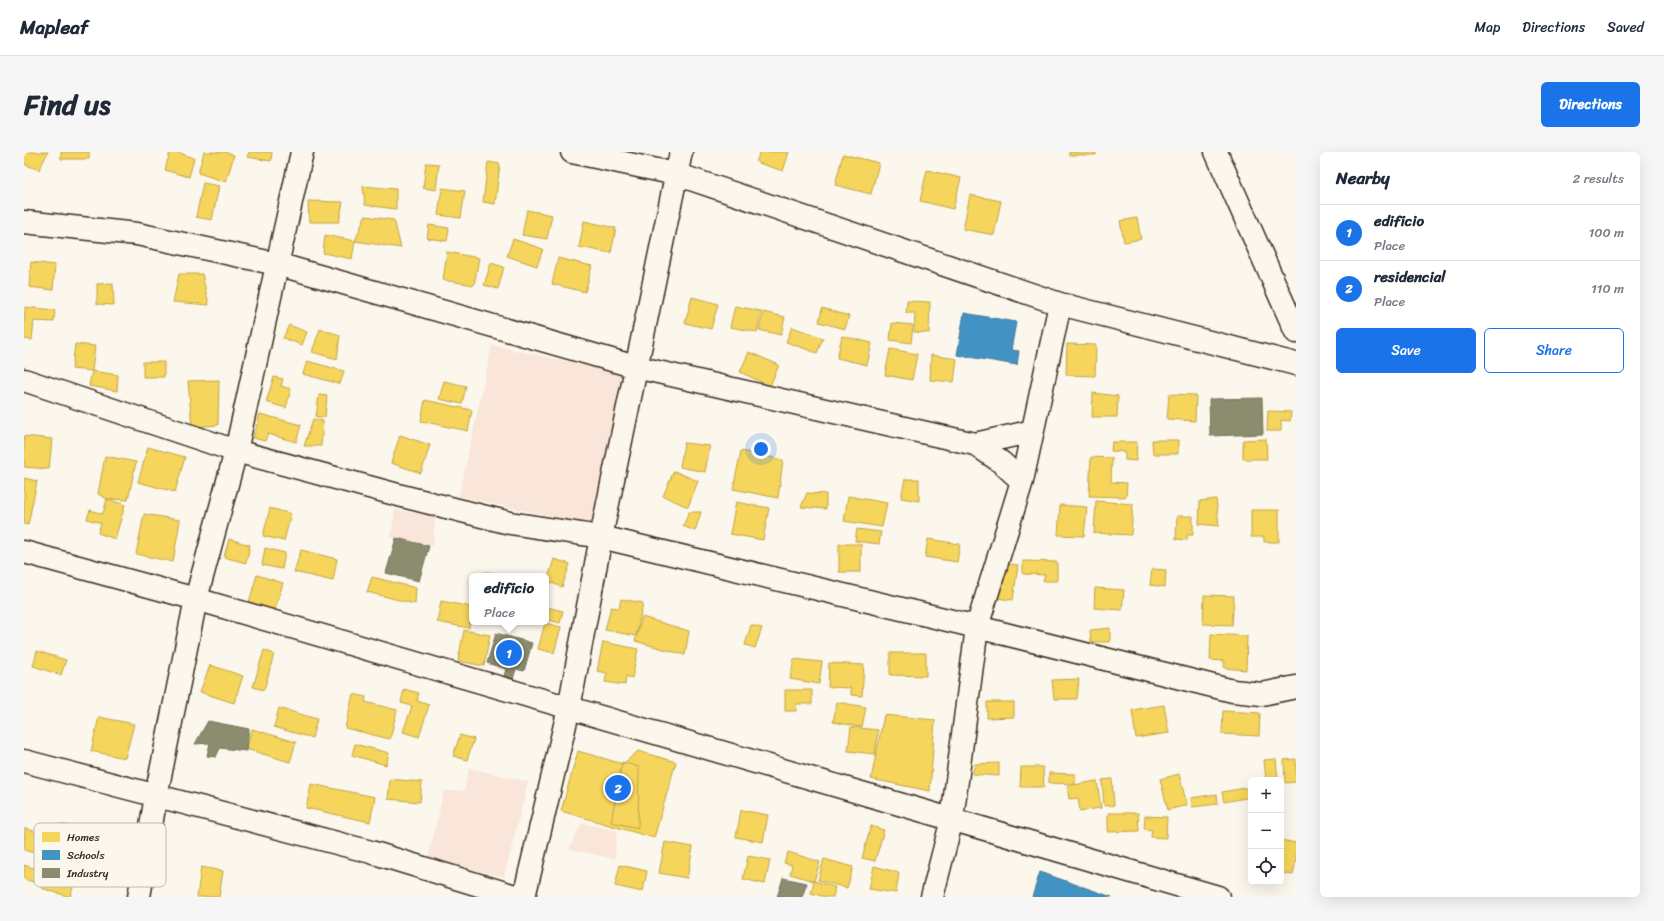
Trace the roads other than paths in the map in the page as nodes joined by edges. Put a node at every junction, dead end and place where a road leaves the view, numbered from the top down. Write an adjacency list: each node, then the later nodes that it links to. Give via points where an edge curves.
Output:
1 (302, 152): 7 (street)
2 (572, 152): 5 (street)
3 (681, 152): 5 (street)
4 (1216, 152): 9 (street)
5 (676, 174): 8 (street); 11 (street)
6 (24, 222): 7 (street, via 137,234)
7 (277, 264): 11 (street); 15 (street)
8 (1060, 304): 10 (street); 13 (street)
9 (1296, 332)
10 (1296, 364)
11 (636, 367): 14 (street); 17 (street)
12 (24, 380): 15 (street)
13 (1033, 431): 14 (street); 16 (street)
14 (975, 444): 16 (street)
15 (236, 452): 17 (street, via 510,523); 19 (street)
16 (1022, 481): 20 (street)
17 (601, 537): 20 (street); 22 (street)
18 (24, 552): 19 (street)
19 (196, 599): 22 (street); 24 (street)
20 (977, 627): 21 (street, via 1233,692 1262,694); 25 (street)
21 (1296, 687)
22 (570, 708): 25 (street); 30 (street)
23 (24, 761): 24 (street)
24 (156, 796): 26 (street); 29 (street, via 371,852)
25 (952, 819): 31 (street); 32 (street)
26 (151, 823)
27 (141, 887): 28 (street)
28 (139, 897)
29 (518, 897)
30 (524, 897)
31 (932, 897)
32 (1218, 897)

